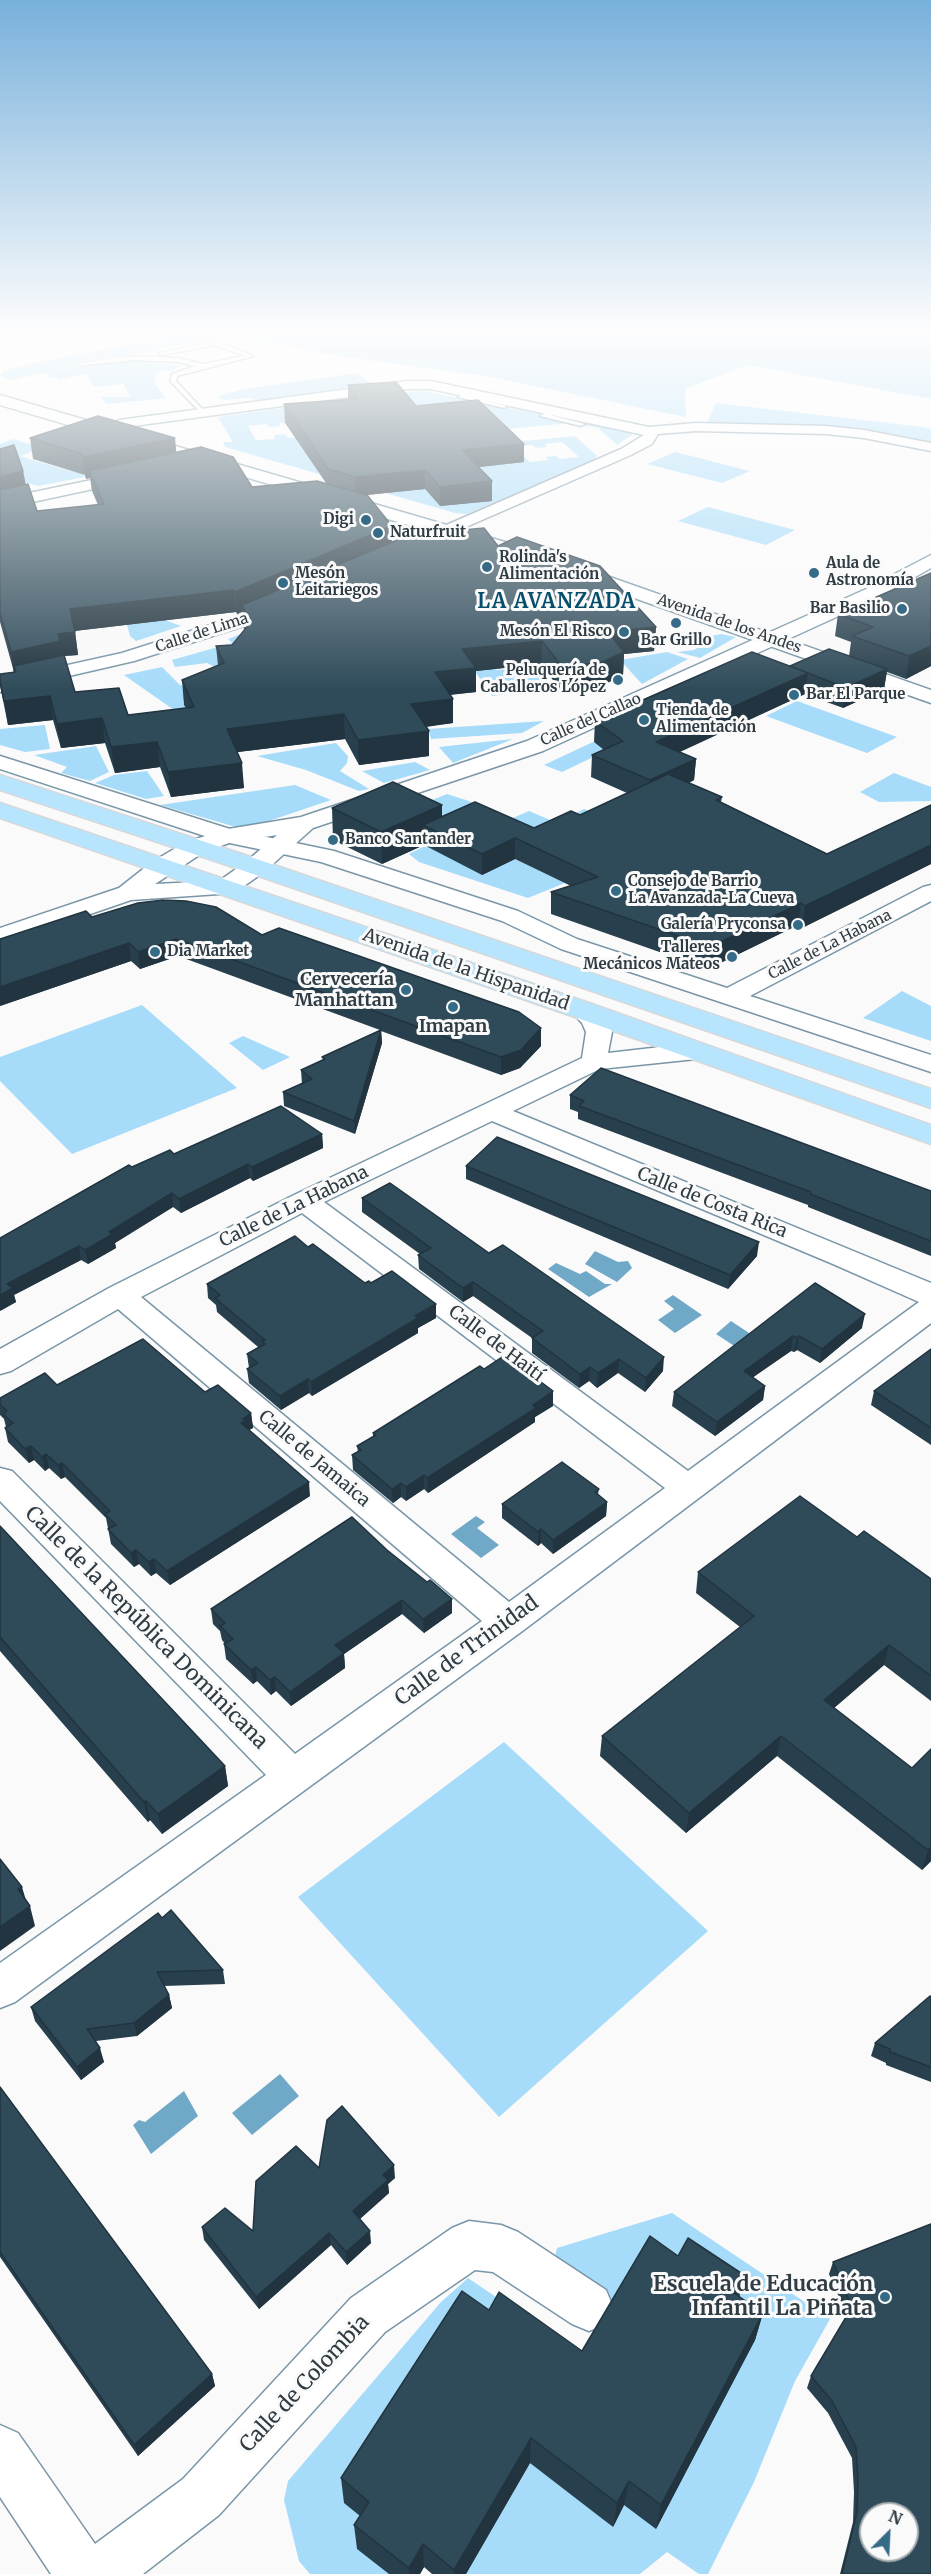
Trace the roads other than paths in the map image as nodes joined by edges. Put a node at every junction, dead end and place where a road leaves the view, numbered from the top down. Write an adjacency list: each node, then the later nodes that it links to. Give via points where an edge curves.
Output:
1 (182, 449): 4 (main road, Avenida de los Andes)
2 (191, 449): 4 (main road, Avenida de los Andes)
3 (631, 449): 10 (street)
4 (219, 459): 5 (street); 10 (main road, Avenida de los Andes)
5 (170, 468)
6 (150, 472): 8 (street)
7 (10, 485): 8 (street)
8 (40, 496): 9 (street)
9 (0, 504)
10 (455, 527): 11 (street); 14 (main road, Avenida de los Andes)
11 (400, 550)
12 (931, 560): 14 (main road, Calle del Callao, via 871,594)
13 (294, 597): 16 (street, Calle de Lima, via 244,620 127,657)
14 (779, 635): 15 (main road, Avenida de los Andes); 17 (main road, Avenida de los Andes); 21 (main road, Calle del Callao, via 535,746)
15 (931, 685)
16 (0, 686)
17 (931, 697)
18 (0, 762): 22 (street)
19 (0, 782): 23 (main road, Avenida de la Hispanidad)
20 (0, 810): 25 (main road, Avenida de la Hispanidad)
21 (305, 823): 22 (main road, Calle del Callao); 24 (main road, Calle del Callao)
22 (228, 836): 23 (main road, Calle del Callao); 24 (street)
23 (195, 847): 26 (main road, Calle del Callao); 27 (main road, Avenida de la Hispanidad)
24 (278, 847): 27 (main road, Calle del Callao); 32 (street, via 326,856 510,916 569,944)
25 (106, 848): 26 (main road, Avenida de la Hispanidad); 30 (main road, via 125,862 133,878)
26 (161, 867): 28 (main road, Avenida de la Hispanidad); 30 (main road, Calle del Callao)
27 (255, 867): 28 (main road, Calle del Callao); 37 (main road, Avenida de la Hispanidad)
28 (225, 888): 30 (main road, Calle del Callao); 33 (main road, Avenida de la Hispanidad)
29 (931, 892): 32 (street, Calle de La Habana)
30 (128, 893): 31 (main road, Calle del Callao)
31 (0, 937)
32 (729, 997): 36 (street)
33 (582, 1010): 34 (main road, Avenida de la Hispanidad); 35 (street, via 593,1019 599,1032)
34 (696, 1051): 35 (street, Calle de La Habana); 39 (main road, Avenida de la Hispanidad)
35 (594, 1062): 38 (street, Calle de La Habana)
36 (931, 1064)
37 (931, 1099)
38 (492, 1112): 40 (street, Calle de La Habana); 42 (street, Calle de Costa Rica)
39 (931, 1135)
40 (304, 1201): 41 (street, Calle de La Habana); 46 (street, Calle de Haití)
41 (120, 1295): 44 (street, Calle de La Habana); 47 (street, Calle de Jamaica)
42 (931, 1295)
43 (931, 1308): 46 (street, Calle de Trinidad)
44 (0, 1363)
45 (0, 1480): 48 (street, Calle de la República Dominicana)
46 (687, 1487): 47 (street, Calle de Trinidad)
47 (508, 1622): 48 (street, Calle de Trinidad)
48 (292, 1776): 49 (street, Calle de Trinidad)
49 (0, 1988)
50 (590, 2307): 53 (street, Calle de Colombia, via 501,2249 470,2246 368,2314 201,2497)
51 (0, 2451): 52 (street)
52 (83, 2574)
53 (99, 2574)

